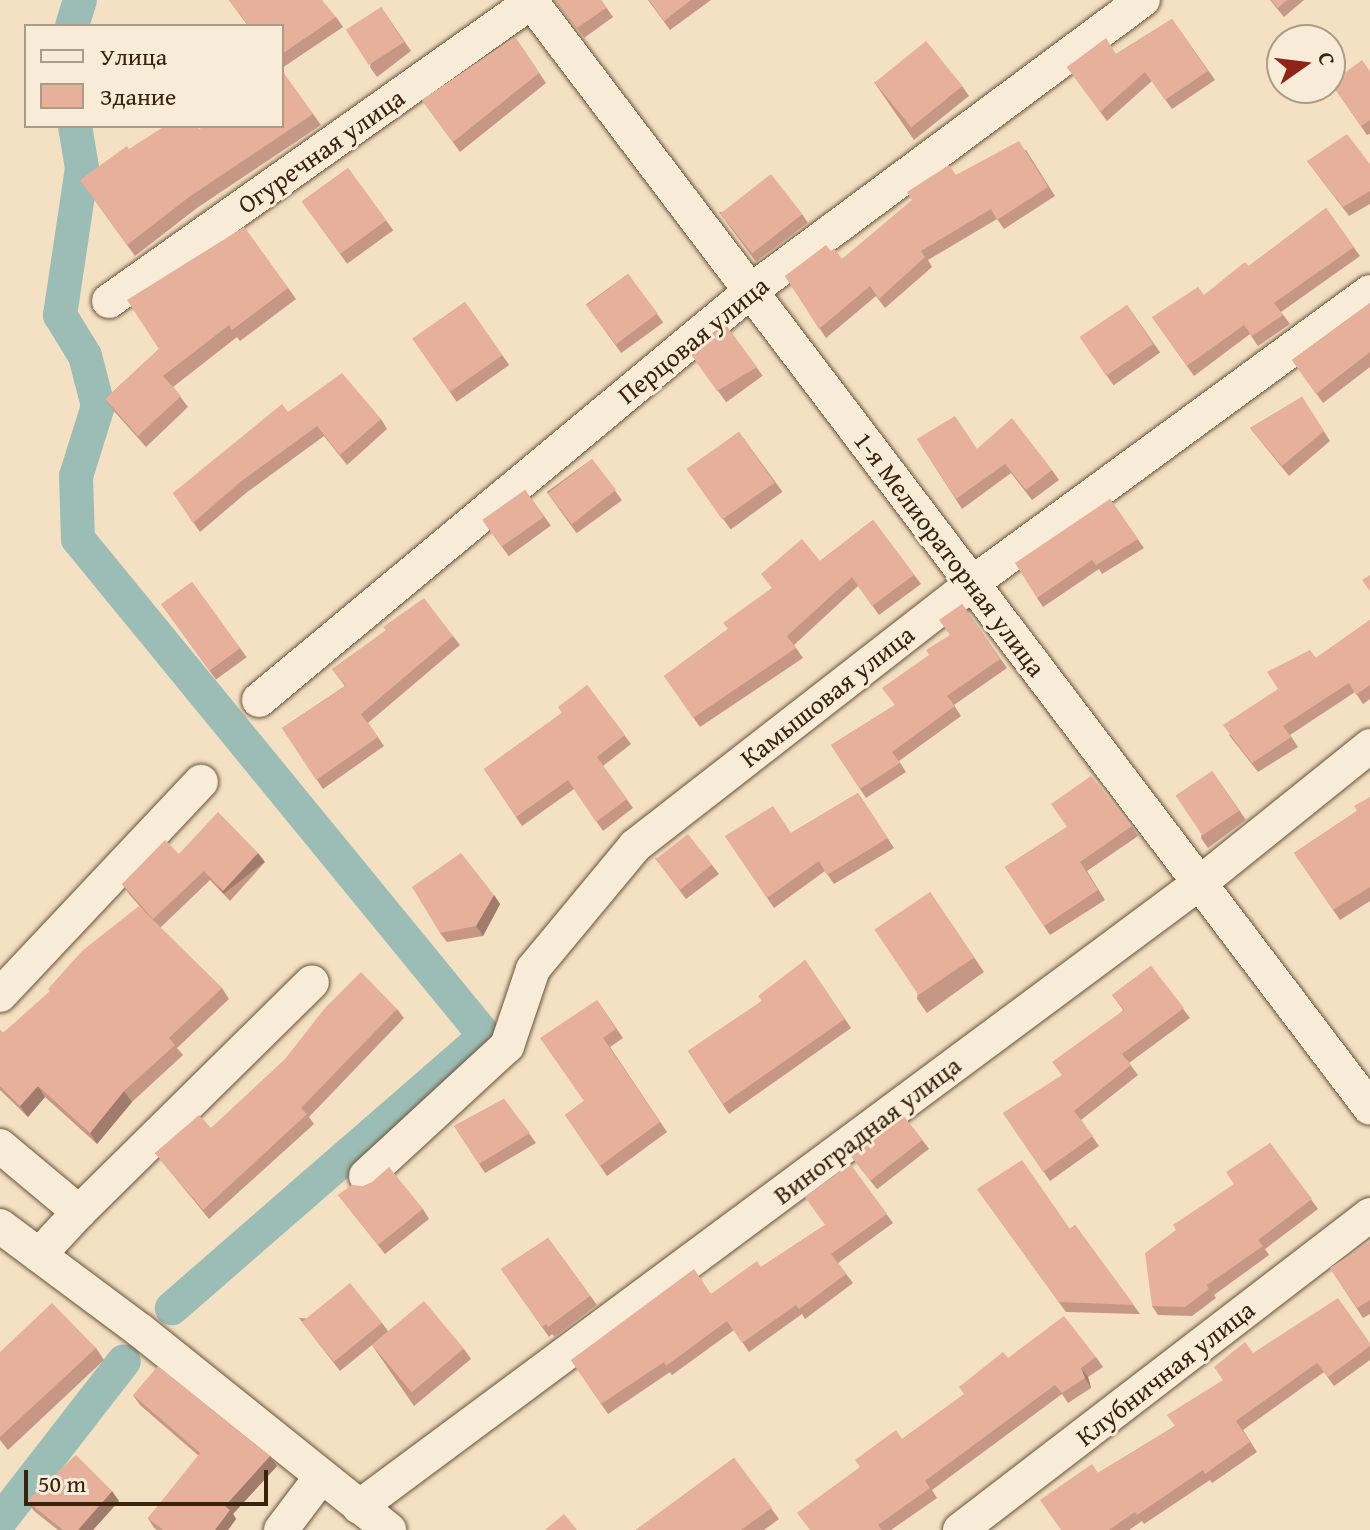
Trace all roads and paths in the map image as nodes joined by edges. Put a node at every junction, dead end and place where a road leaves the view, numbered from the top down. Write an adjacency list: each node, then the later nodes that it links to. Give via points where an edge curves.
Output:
1 (1143, 0): 3 (street, Перцовая улица)
2 (532, 1): 3 (street, 1-я Мелиораторная улица); 5 (street, Огуречная улица)
3 (752, 290): 6 (street, 1-я Мелиораторная улица); 7 (street, Перцовая улица)
4 (1370, 292): 6 (street, Камышовая улица)
5 (109, 301)
6 (971, 584): 10 (street, 1-я Мелиораторная улица); 15 (street, Камышовая улица, via 635,846 533,969 507,1046)
7 (259, 700)
8 (1370, 746): 10 (street, Виноградная улица)
9 (201, 782): 12 (street)
10 (1201, 882): 13 (street, 1-я Мелиораторная улица); 21 (street, Виноградная улица)
11 (312, 982): 16 (street)
12 (0, 995)
13 (1370, 1108)
14 (0, 1146): 16 (street)
15 (366, 1176)
16 (79, 1212): 19 (street)
17 (1370, 1215): 24 (street, Клубничная улица)
18 (0, 1226): 19 (street)
19 (39, 1255): 20 (street)
20 (321, 1477): 21 (street); 22 (street)
21 (359, 1507): 23 (street)
22 (281, 1530)
23 (389, 1530)
24 (960, 1530)

